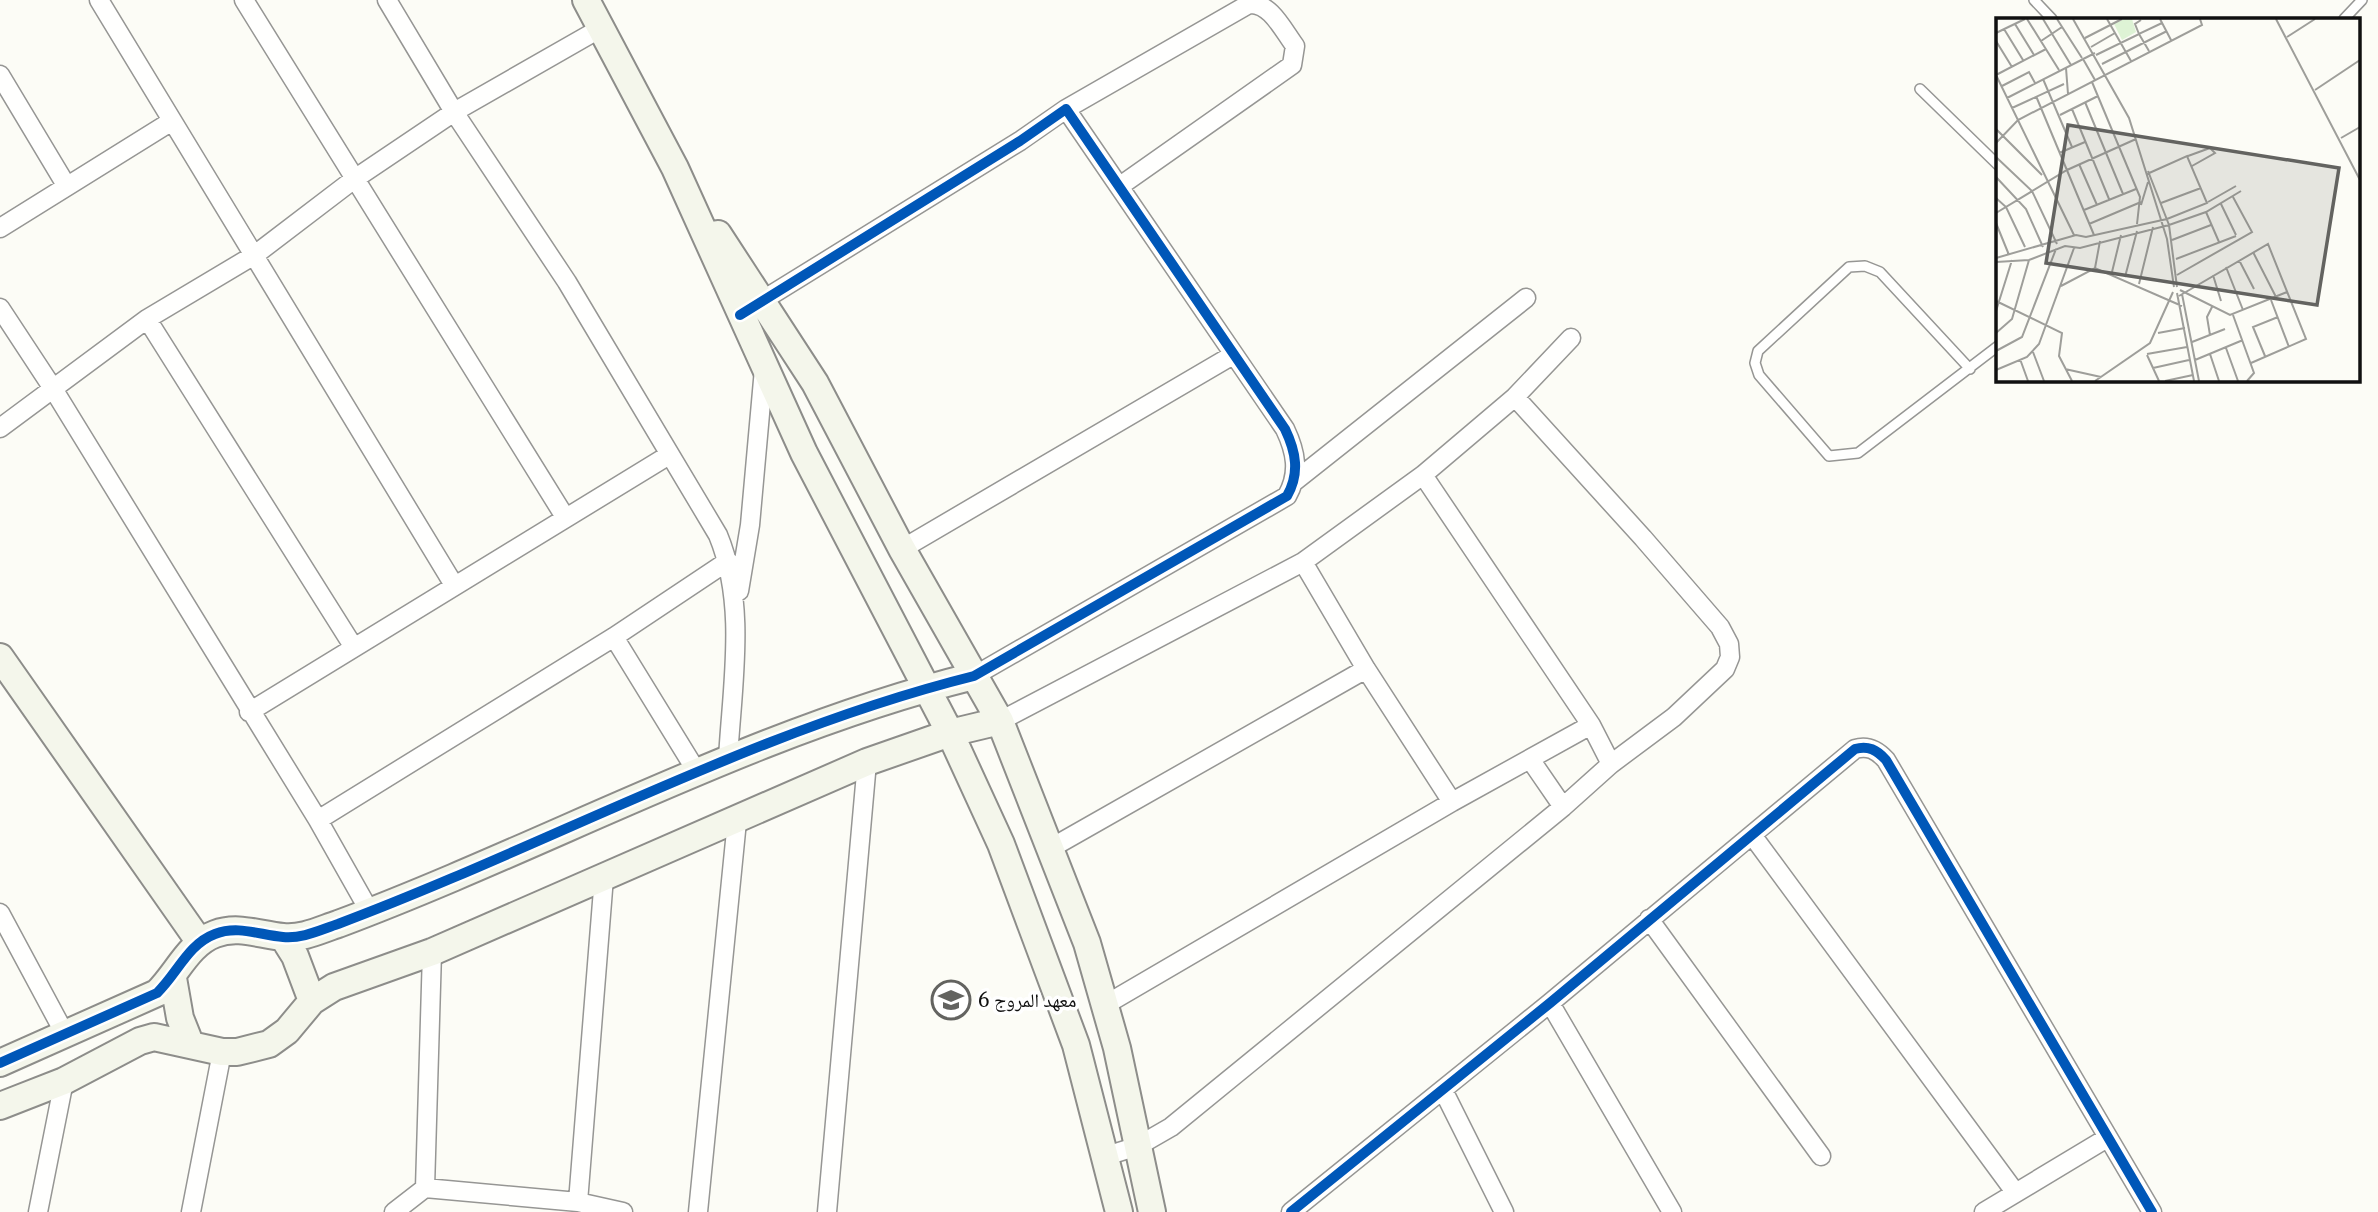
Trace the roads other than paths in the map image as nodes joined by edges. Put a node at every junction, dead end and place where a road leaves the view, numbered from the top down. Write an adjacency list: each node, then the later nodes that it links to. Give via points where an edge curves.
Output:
1 (99, 0): 14 (street)
2 (244, 0): 16 (street)
3 (387, 0): 13 (street)
4 (586, 0): 9 (street)
5 (2034, 0): 7 (lane)
6 (2362, 0): 8 (lane)
7 (2051, 18)
8 (2345, 18)
9 (601, 29): 13 (street); 23 (street)
10 (0, 75): 17 (street)
11 (1920, 89): 15 (lane)
12 (1066, 109): 18 (street); 18 (street, via 1249,4 1266,8 1295,46 1293,65); 23 (street)
13 (454, 112): 16 (street); 33 (street, via 567,282)
14 (172, 121): 17 (street); 20 (street)
15 (1996, 163)
16 (353, 180): 20 (street); 36 (street)
17 (66, 185): 19 (street)
18 (1120, 186): 27 (street)
19 (0, 228)
20 (256, 254): 24 (street); 40 (street)
21 (1526, 298): 35 (street)
22 (0, 308): 30 (street)
23 (751, 308): 28 (street); 37 (street, via 815,383)
24 (147, 320): 30 (street); 43 (street)
25 (1571, 338): 31 (street)
26 (1996, 348): 29 (lane)
27 (1233, 355): 35 (street, via 1285,429 1293,446); 37 (street)
28 (764, 369): 41 (street, via 750,525); 47 (street)
29 (1970, 369): 29 (lane, via 1880,272 1865,266 1849,267 1758,352 1755,363 1759,375 1829,456 1841,457 1858,453)
30 (52, 387): 32 (street); 48 (street)
31 (1515, 397): 34 (street); 55 (street, via 1643,538 1720,627 1729,644 1725,669 1674,718)
32 (0, 428)
33 (669, 456): 36 (street); 38 (street, via 706,511)
34 (1423, 475): 39 (street); 50 (street)
35 (1295, 481): 46 (street, via 1287,496)
36 (565, 517): 40 (street)
37 (902, 549): 46 (street)
38 (728, 561): 41 (street); 42 (street)
39 (1303, 562): 45 (street); 49 (street)
40 (454, 585): 43 (street)
41 (736, 608): 52 (street)
42 (614, 637): 56 (street); 59 (street)
43 (353, 646): 48 (street)
44 (0, 657): 68 (street)
45 (1366, 669): 57 (street); 62 (street)
46 (974, 676): 47 (street); 49 (street)
47 (927, 688): 51 (street); 52 (street)
48 (250, 712): 59 (street)
49 (1000, 721): 51 (street); 62 (street)
50 (1591, 725): 53 (street); 55 (street)
51 (950, 733): 54 (street); 83 (street, via 1039,939 1076,1045)
52 (728, 759): 56 (street)
53 (1530, 759): 57 (street); 58 (street)
54 (867, 762): 60 (street); 93 (street)
55 (1611, 764): 58 (street)
56 (697, 772): 64 (street)
57 (1452, 802): 73 (street)
58 (1563, 807): 82 (street, via 1171,1127)
59 (317, 820): 64 (street)
60 (737, 821): 63 (street); 92 (street)
61 (1752, 835): 66 (street); 81 (street, via 1855,749 1871,748 1880,753); 86 (street)
62 (1051, 848): 73 (street)
63 (604, 877): 69 (street); 87 (street)
64 (370, 912): 67 (street, via 304,936)
65 (0, 913): 74 (street)
66 (1649, 919): 72 (street); 84 (street)
67 (283, 937): 68 (street, via 236,929); 71 (street)
68 (199, 941): 70 (street)
69 (432, 952): 71 (street, via 360,976); 85 (street)
70 (173, 978): 74 (street, via 157,993); 75 (street)
71 (312, 1001): 76 (street, via 270,1044)
72 (1550, 1003): 79 (street); 98 (street)
73 (1105, 1005): 82 (street)
74 (66, 1036): 77 (street)
75 (190, 1043): 76 (street); 78 (street, via 164,1037 140,1041)
76 (222, 1052): 89 (street)
77 (0, 1063)
78 (64, 1081): 80 (street); 88 (street)
79 (1443, 1090): 96 (street); 97 (street)
80 (0, 1107)
81 (2107, 1138): 86 (street); 100 (street)
82 (1138, 1146): 83 (street); 95 (street)
83 (1106, 1156): 94 (street)
84 (1821, 1156)
85 (425, 1188): 87 (street); 90 (street)
86 (2015, 1192): 99 (street)
87 (578, 1202): 91 (street)
88 (38, 1212)
89 (191, 1212)
90 (394, 1212)
91 (623, 1212)
92 (698, 1212)
93 (827, 1212)
94 (1119, 1212)
95 (1152, 1212)
96 (1291, 1212)
97 (1504, 1212)
98 (1672, 1212)
99 (1984, 1212)
100 (2152, 1212)

